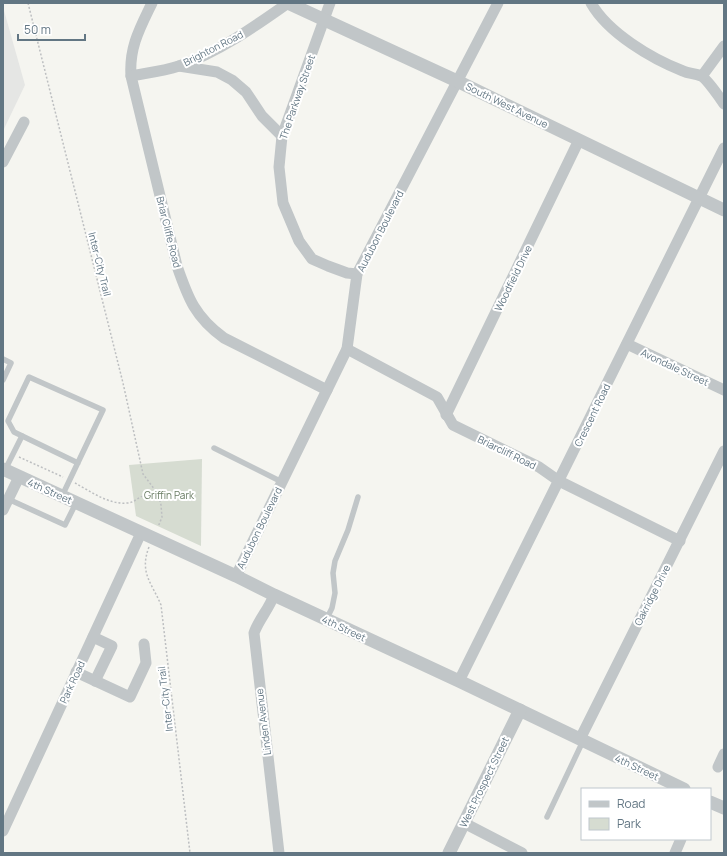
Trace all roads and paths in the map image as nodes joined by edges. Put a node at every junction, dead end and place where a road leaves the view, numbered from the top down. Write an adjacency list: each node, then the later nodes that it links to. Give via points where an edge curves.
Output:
1 (28, 3): 39 (path, Inter-City Trail, via 123,383 143,474)
2 (152, 3): 10 (street, Briar Cliffe Road, via 136,35 130,64)
3 (288, 3): 7 (street, South West Avenue); 9 (street, Brighton Road, via 240,36)
4 (330, 3): 7 (street, The Parkway Street)
5 (498, 3): 12 (street, Audubon Boulevard)
6 (591, 3): 11 (street, via 604,20 653,57 684,72)
7 (324, 20): 12 (street, South West Avenue); 15 (street, The Parkway Street)
8 (724, 46): 11 (street)
9 (178, 66): 10 (street, Brighton Road); 15 (street, via 217,72 232,80 246,92 262,116)
10 (131, 76): 26 (street, Briar Cliffe Road, via 177,266 193,306 214,331 224,338)
11 (702, 76): 13 (street)
12 (458, 81): 16 (street, South West Avenue); 21 (street, Audubon Boulevard)
13 (724, 104)
14 (24, 122): 18 (street)
15 (282, 136): 21 (street, The Parkway Street, via 279,167 283,203 299,241 312,259 347,273)
16 (579, 140): 19 (street, South West Avenue); 28 (street, Woodfield Drive)
17 (724, 148): 19 (street, Crescent Road)
18 (3, 162)
19 (700, 198): 20 (street, South West Avenue); 22 (street, Crescent Road)
20 (724, 210)
21 (357, 274): 23 (street, Audubon Boulevard)
22 (627, 344): 27 (street, Avondale Street); 37 (street, Crescent Road)
23 (347, 349): 26 (street, Audubon Boulevard); 28 (street, Briarcliff Road, via 437,397)
24 (3, 359): 25 (lane, via 11,363)
25 (3, 380)
26 (328, 390): 38 (street, Audubon Boulevard)
27 (724, 390)
28 (446, 415): 37 (street, Briarcliff Road, via 453,425 539,467)
29 (22, 436): 32 (lane); 33 (lane); 33 (lane, via 14,432 8,421 30,377 103,410)
30 (214, 448): 38 (lane)
31 (724, 451): 48 (street, Oakridge Drive)
32 (13, 454): 34 (lane); 36 (path)
33 (78, 463): 36 (lane)
34 (4, 470): 35 (street, 4th Street)
35 (19, 477): 41 (street, 4th Street); 43 (street)
36 (69, 480): 39 (path, via 119,504); 41 (lane)
37 (559, 481): 48 (street, Briarcliff Road); 57 (street, Crescent Road)
38 (282, 482): 50 (street, Audubon Boulevard)
39 (158, 494): 40 (path); 46 (path, Inter-City Trail, via 162,517)
40 (177, 495)
41 (62, 496): 44 (street, 4th Street)
42 (358, 497): 52 (lane, via 335,561 335,593)
43 (8, 499): 44 (lane, via 65,525); 45 (street)
44 (76, 503): 47 (street, 4th Street)
45 (3, 510)
46 (159, 526)
47 (141, 533): 50 (street, 4th Street); 53 (street, Park Road)
48 (680, 541): 59 (street, Oakridge Drive)
49 (149, 547): 69 (path, Inter-City Trail, via 146,571 161,605)
50 (236, 576): 51 (street, 4th Street)
51 (274, 595): 52 (street, 4th Street); 70 (street, Linden Avenue, via 254,633)
52 (326, 620): 57 (street, 4th Street)
53 (93, 637): 55 (street, Park Road); 56 (street, via 112,646)
54 (144, 644): 56 (street, via 146,663 130,697)
55 (76, 672): 56 (street); 67 (street, Park Road)
56 (95, 681)
57 (459, 681): 58 (street, 4th Street)
58 (520, 710): 59 (street, 4th Street); 66 (street, West Prospect Street)
59 (582, 740): 62 (street, 4th Street); 65 (lane)
60 (724, 754): 61 (street)
61 (718, 767)
62 (682, 788)
63 (711, 802): 64 (street)
64 (724, 808)
65 (547, 817)
66 (464, 823): 71 (street, West Prospect Street); 72 (street)
67 (3, 831)
68 (680, 840): 73 (street)
69 (190, 853)
70 (279, 853)
71 (449, 853)
72 (522, 853)
73 (674, 853)

